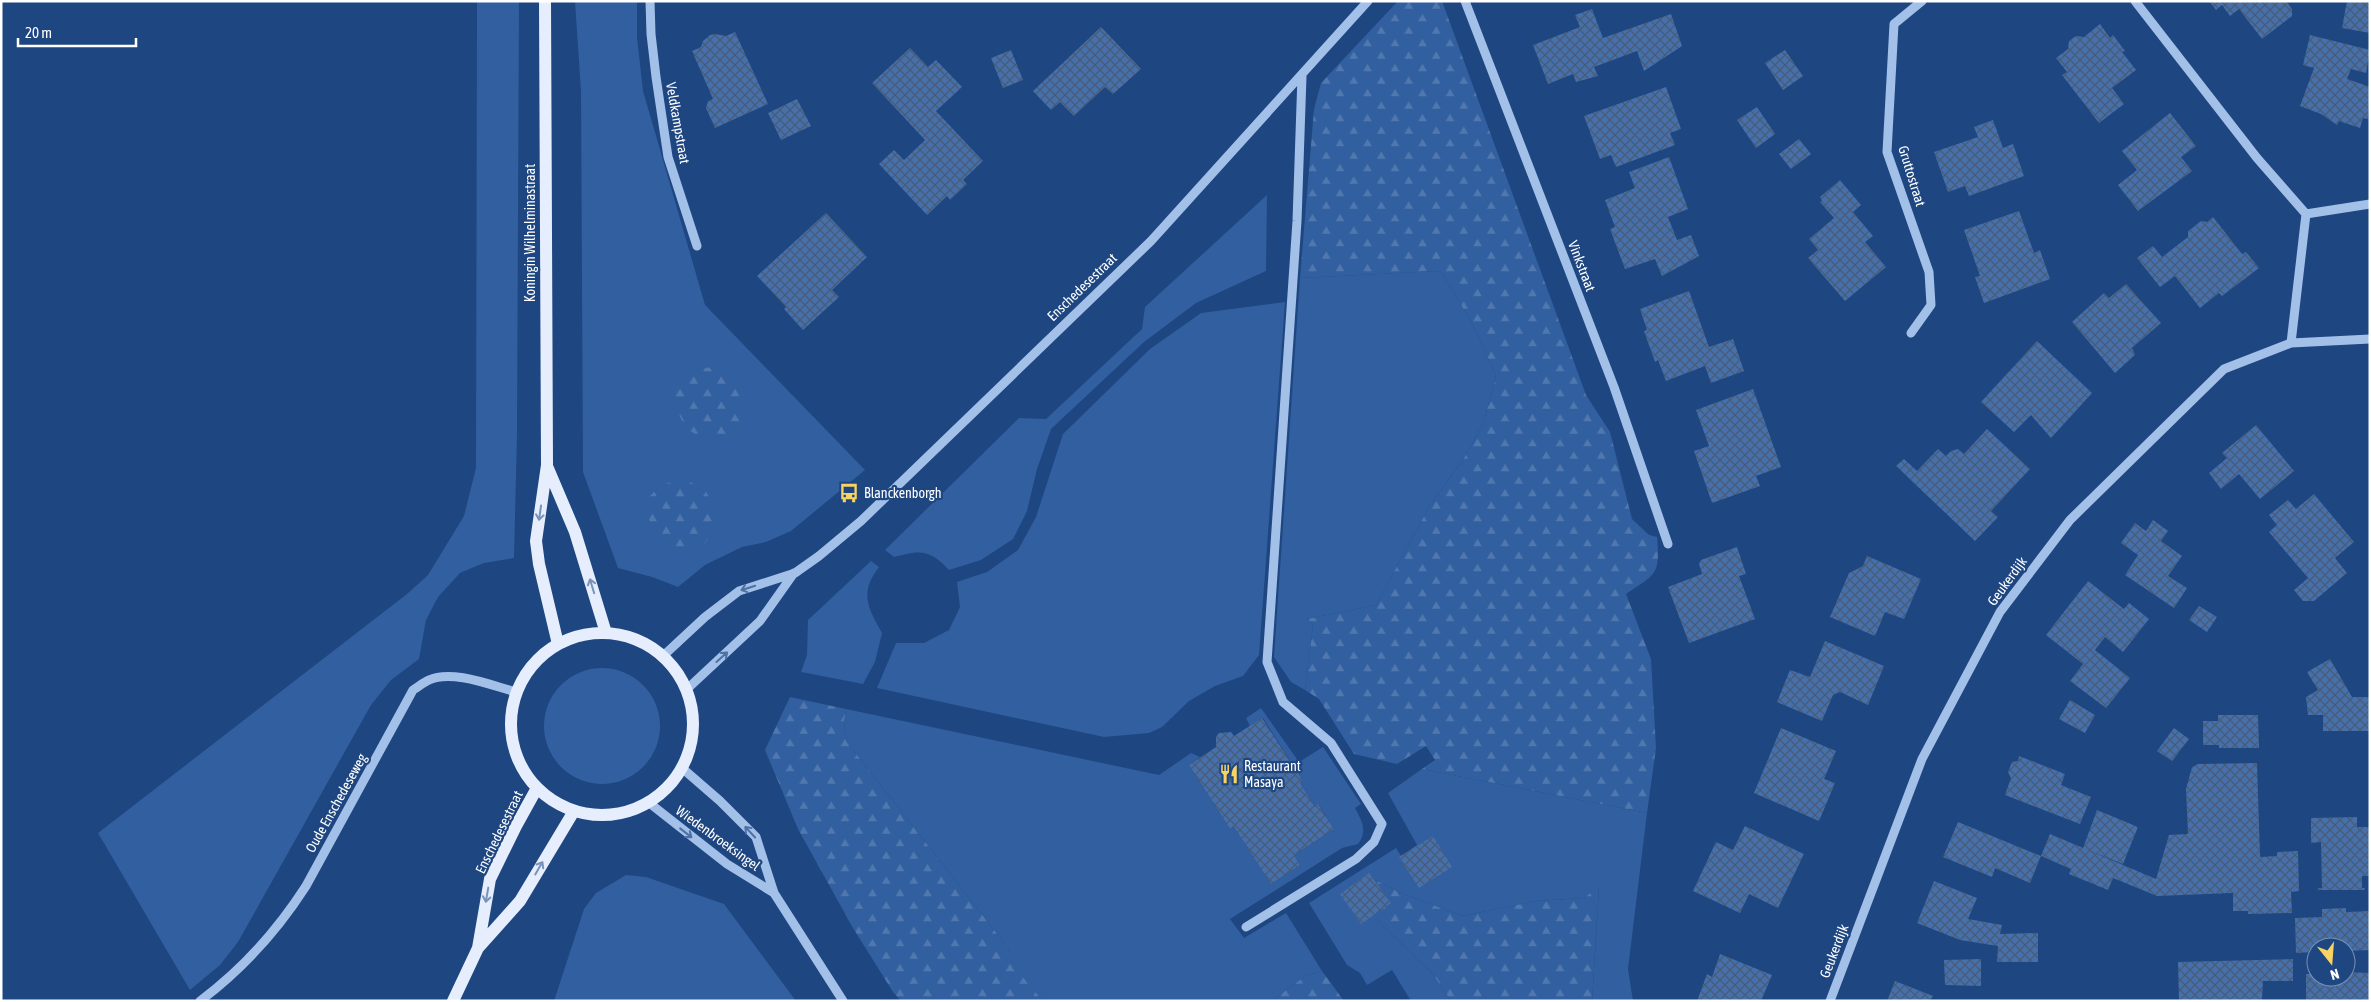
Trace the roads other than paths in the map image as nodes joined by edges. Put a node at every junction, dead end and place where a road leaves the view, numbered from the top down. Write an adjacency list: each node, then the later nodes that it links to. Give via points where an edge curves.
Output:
1 (544, 1): 14 (main road, Koningin Wilhelminastraat)
2 (650, 1): 10 (street, Veldkampstraat, via 655,68 668,157)
3 (1368, 1): 7 (street, Enschedesestraat)
4 (1464, 1): 15 (street, Vinkstraat, via 1614,387)
5 (1922, 1): 11 (street, Gruttostraat, via 1894,24 1887,152 1929,272 1931,306)
6 (2134, 1): 9 (street, via 2257,158)
7 (1302, 76): 16 (street, Enschedesestraat, via 1151,241 861,521); 27 (street, via 1297,221 1267,662 1283,702 1331,743 1382,824 1374,842 1356,859)
8 (2370, 204): 9 (street)
9 (2306, 214): 13 (street)
10 (697, 246)
11 (1911, 333)
12 (2370, 339): 13 (street, Geukerdijk)
13 (2291, 343): 32 (street, Geukerdijk, via 2224,369 2070,520 2000,612 1922,759)
14 (547, 465): 17 (main road, Koningin Wilhelminastraat, one-way to 14, via 575,532); 18 (main road, Koningin Wilhelminastraat, one-way to 18, via 536,541)
15 (1668, 544)
16 (795, 573): 19 (street, Enschedesestraat, one-way to 19, via 739,591); 20 (street, Enschedesestraat, one-way to 16, via 760,621)
17 (606, 633): 18 (main road, via 581,636); 19 (main road, via 646,644)
18 (558, 644): 21 (main road, via 526,673)
19 (663, 656): 20 (main road)
20 (686, 690): 22 (main road, via 692,709 693,729 690,749)
21 (516, 692): 23 (main road, via 511,718 513,743 522,768); 29 (street, Oude Enschedeseweg, via 448,676 431,679 413,690 287,917 238,970)
22 (682, 768): 24 (main road, via 667,788); 26 (street, Wiedenbroeksingel, one-way to 22, via 756,837)
23 (537, 788): 25 (main road, via 554,802); 28 (main road, Enschedesestraat, one-way to 28, via 490,878)
24 (648, 802): 25 (main road, via 624,812 598,815); 26 (street, Wiedenbroeksingel, one-way to 26, via 727,864)
25 (574, 811): 28 (main road, Enschedesestraat, one-way to 25, via 520,901)
26 (774, 893): 31 (street, Wiedenbroeksingel)
27 (1246, 927)
28 (478, 948): 30 (main road, Enschedesestraat)
29 (200, 1001)
30 (453, 1001)
31 (843, 1001)
32 (1830, 1001)

